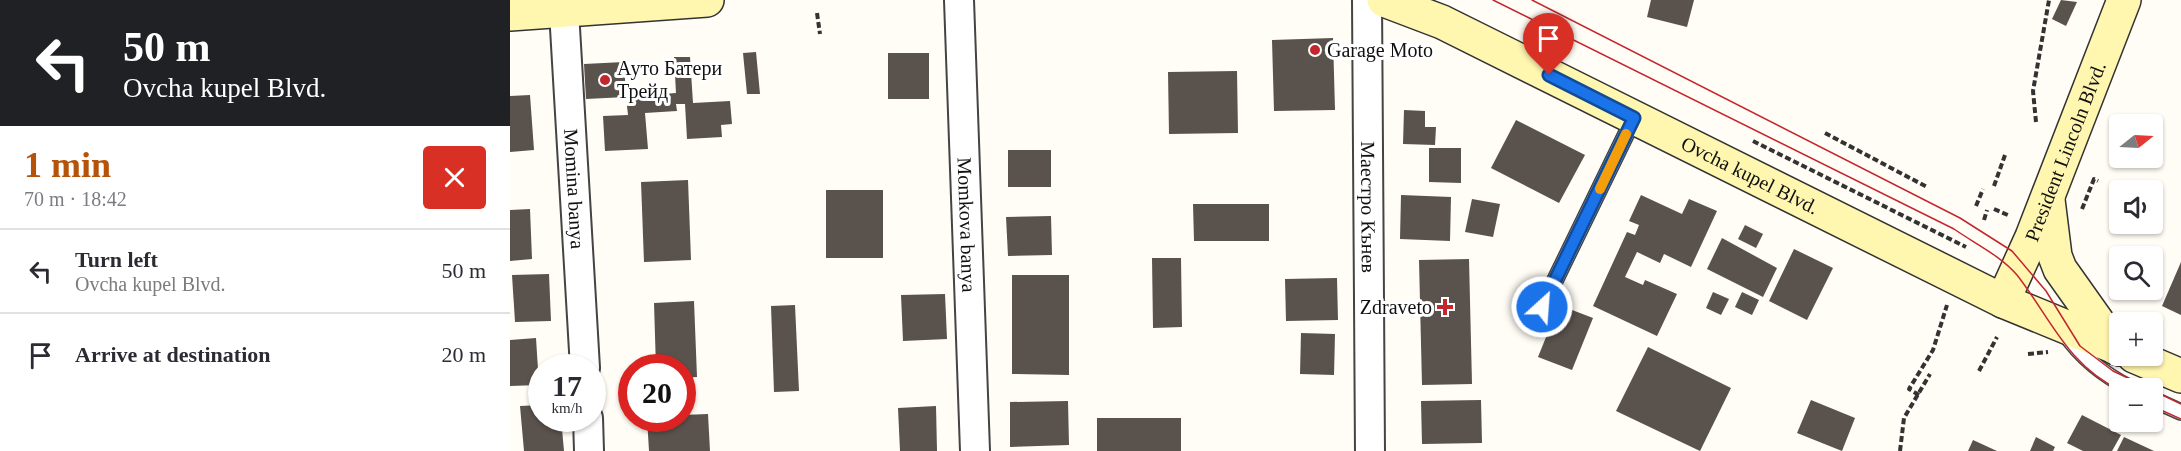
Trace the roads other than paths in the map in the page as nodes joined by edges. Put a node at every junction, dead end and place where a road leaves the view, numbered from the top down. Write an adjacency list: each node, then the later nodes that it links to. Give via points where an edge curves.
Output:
1 (707, 0): 6 (main road)
2 (959, 0): 23 (street, Momkova banya)
3 (1367, 0): 24 (street, Маестро Кънев)
4 (1384, 0): 8 (main road, Ovcha kupel Blvd., via 1442,22)
5 (2124, 0): 9 (main road, President Lincoln Blvd.)
6 (564, 11): 7 (main road); 15 (street, Momina banya)
7 (510, 14)
8 (1634, 118): 10 (main road, Ovcha kupel Blvd.); 11 (lane)
9 (2047, 195): 10 (main road, President Lincoln Blvd.); 13 (main road, via 2055,256)
10 (2003, 302): 12 (main road, Ovcha kupel Blvd.)
11 (1542, 307)
12 (2060, 326): 14 (main road, Ovcha kupel Blvd.); 18 (lane, via 2077,350)
13 (2109, 332)
14 (2109, 345)
15 (584, 354)
16 (2158, 366): 17 (main road, Ovcha kupel Blvd.)
17 (2181, 376)
18 (2110, 378)
19 (2163, 404): 20 (lane)
20 (2181, 412)
21 (589, 432): 22 (street)
22 (590, 451)
23 (975, 451)
24 (1370, 451)

